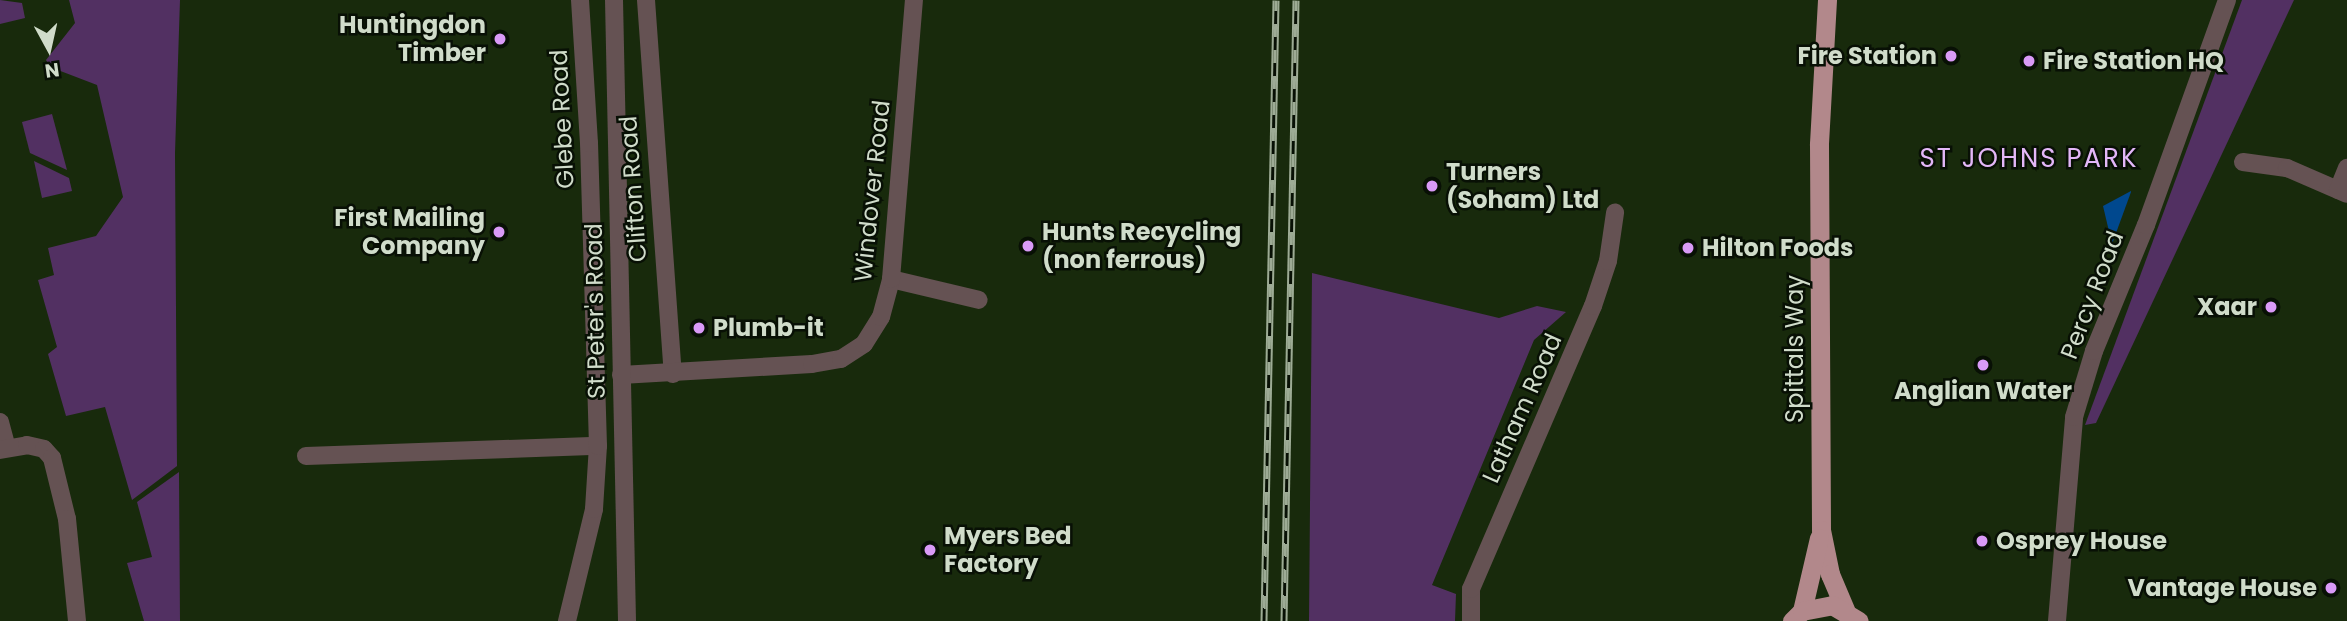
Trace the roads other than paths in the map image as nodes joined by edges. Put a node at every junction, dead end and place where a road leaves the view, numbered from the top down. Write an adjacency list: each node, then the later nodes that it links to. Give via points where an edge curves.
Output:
1 (580, 0): 16 (street, Glebe Road)
2 (614, 0): 14 (street, St Peter's Road)
3 (646, 0): 13 (street, Clifton Road)
4 (914, 0): 11 (street, Windover Road)
5 (1827, 0): 19 (highway, Spittals Way, via 1819,145)
6 (2227, 0): 26 (street, Percy Road, via 2146,225 2094,351 2074,417)
7 (2244, 162): 9 (street, via 2287,168)
8 (2347, 168): 9 (street)
9 (2342, 192)
10 (1615, 213): 25 (street, Latham Road, via 1608,261 1593,306 1476,578)
11 (891, 279): 12 (street); 13 (street, Windover Road, via 881,317 864,344 841,359 759,370)
12 (979, 300)
13 (673, 373): 14 (street, Windover Road)
14 (621, 375): 24 (street, St Peter's Road)
15 (0, 422): 17 (street)
16 (598, 446): 18 (street); 23 (street, Glebe Road, via 594,509)
17 (3, 449): 22 (street, via 27,445 44,449 52,458 67,519)
18 (306, 456)
19 (1821, 530): 20 (highway, via 1830,574); 21 (highway)
20 (1852, 615): 21 (highway, via 1816,606)
21 (1797, 616)
22 (77, 621)
23 (567, 621)
24 (627, 621)
25 (1471, 621)
26 (2057, 621)

